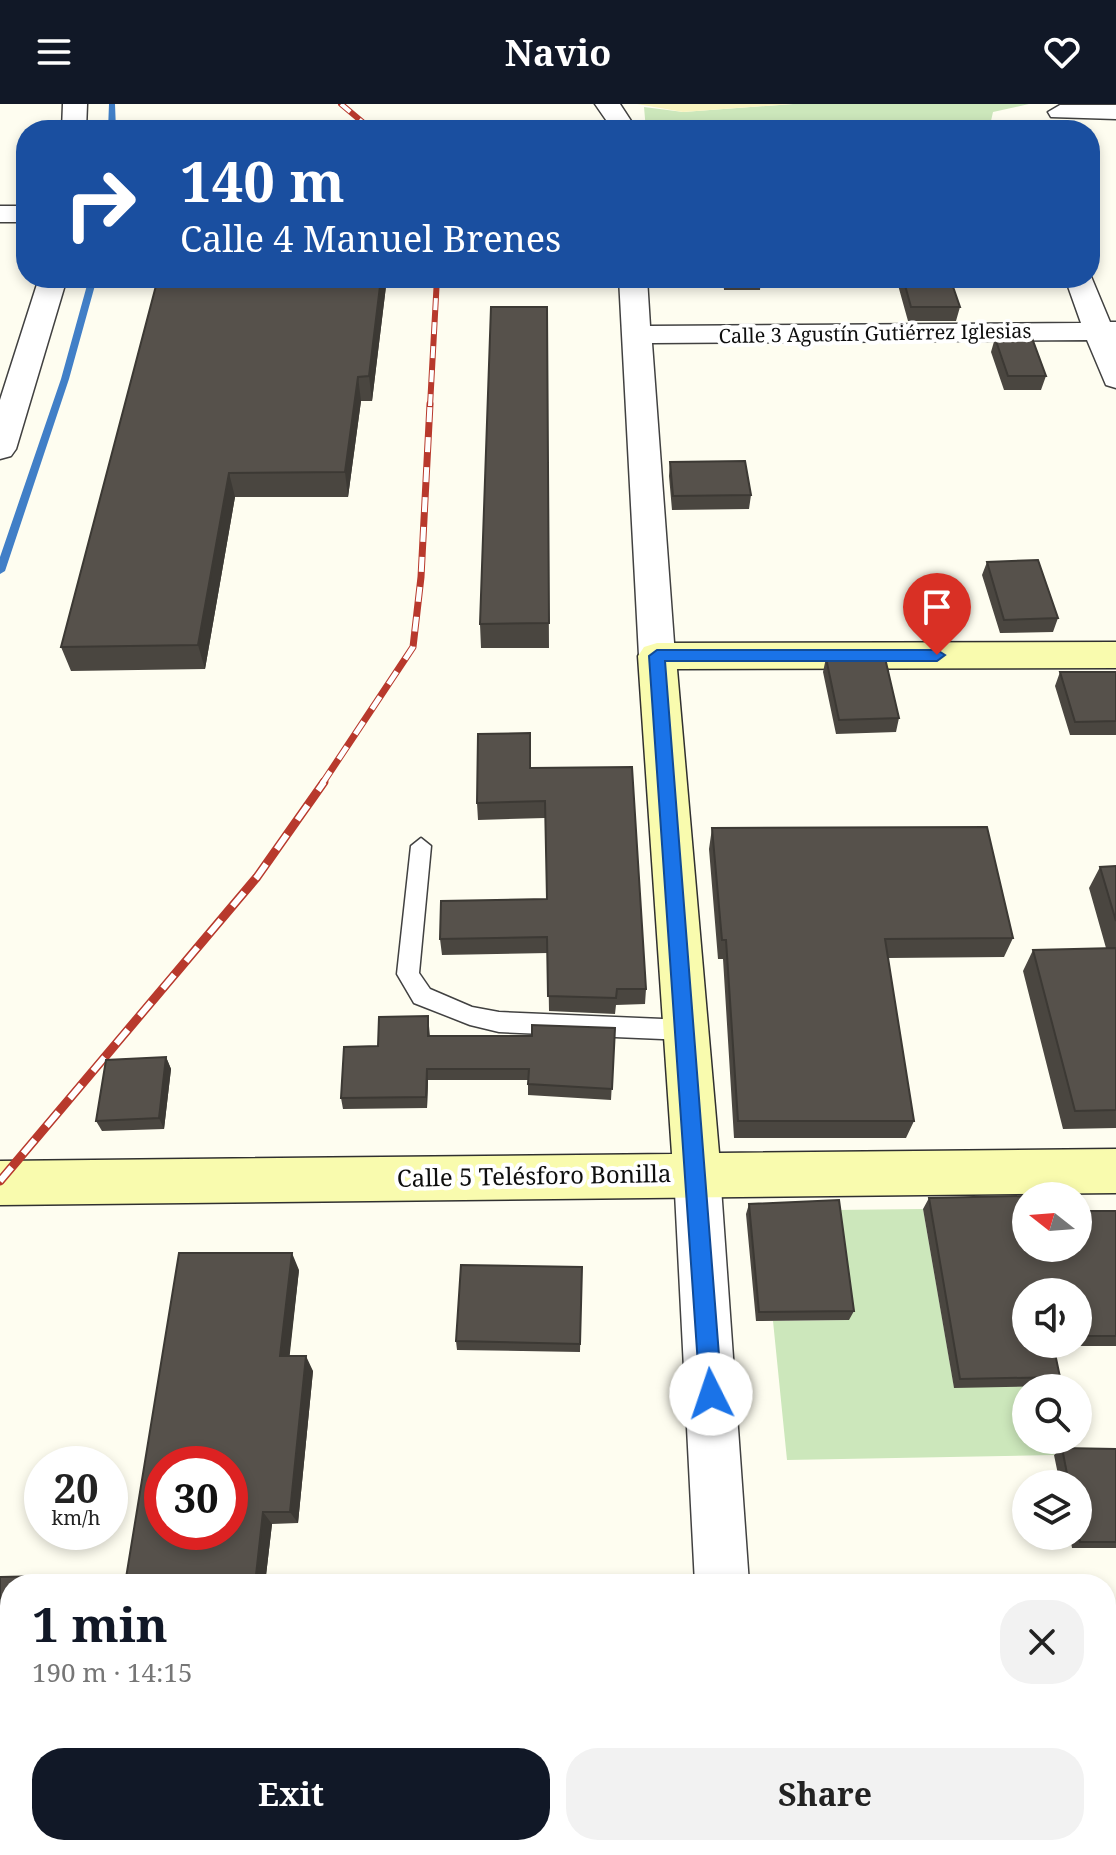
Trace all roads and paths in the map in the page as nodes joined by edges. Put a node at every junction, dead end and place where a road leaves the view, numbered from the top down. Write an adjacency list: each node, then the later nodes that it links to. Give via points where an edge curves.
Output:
1 (607, 104): 4 (street)
2 (1060, 108): 3 (street)
3 (1116, 112)
4 (621, 120)
5 (50, 288): 11 (street)
6 (633, 288): 9 (street)
7 (1084, 288): 8 (street)
8 (1107, 331): 9 (street, Calle 3 Agustín Gutiérrez Iglesias); 10 (street)
9 (635, 335): 13 (street)
10 (1116, 379)
11 (3, 433)
12 (1116, 655): 13 (main road)
13 (657, 656): 15 (main road)
14 (421, 846): 15 (lane, via 408,974 422,996 499,1022)
15 (686, 1030): 17 (main road)
16 (1116, 1171): 17 (main road, Calle 5 Telésforo Bonilla)
17 (697, 1173): 18 (main road, Calle 5 Telésforo Bonilla); 19 (street)
18 (0, 1183)
19 (721, 1574)

